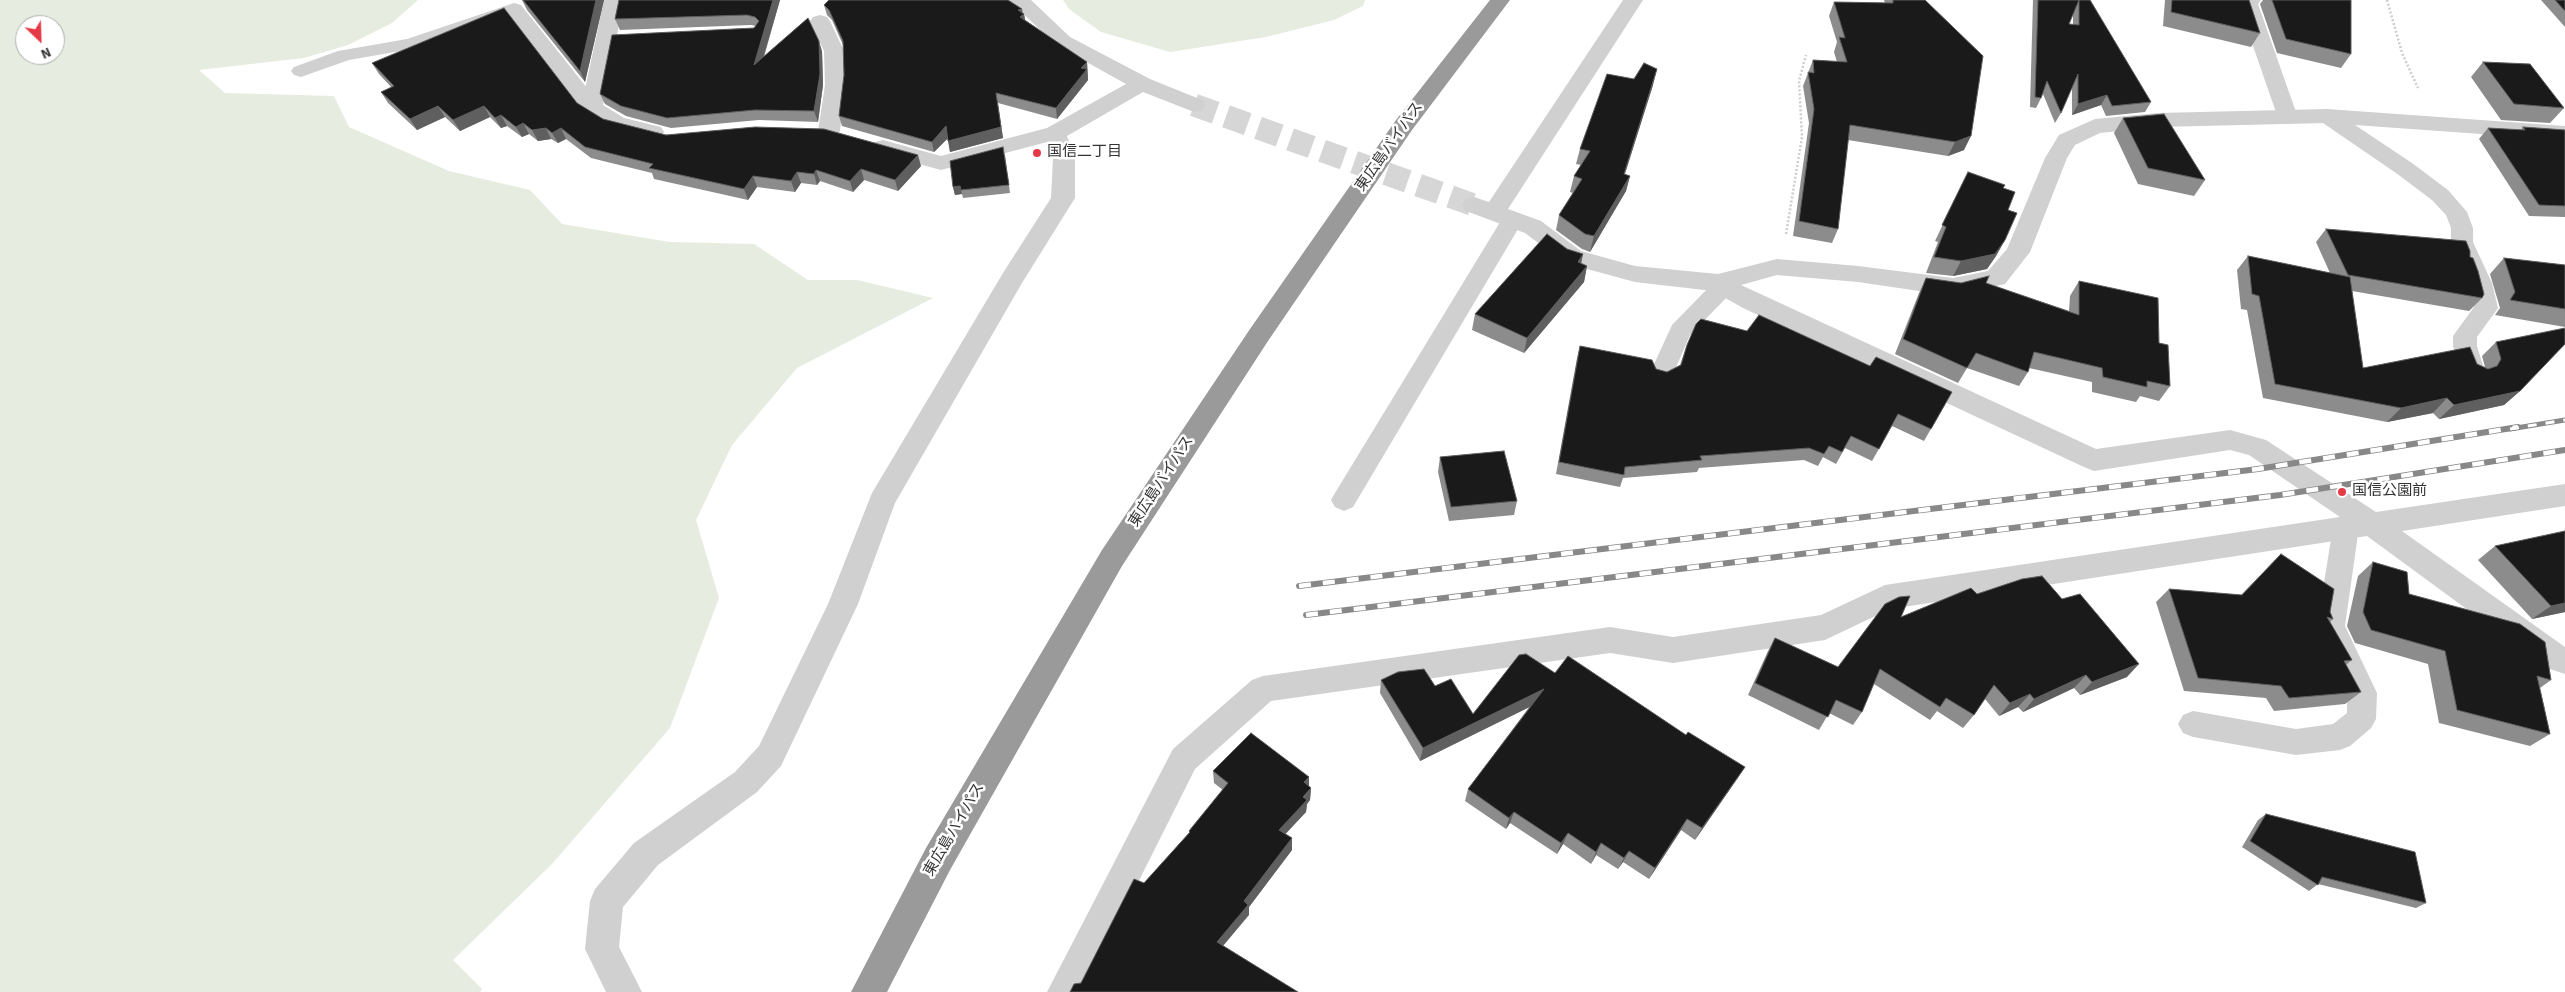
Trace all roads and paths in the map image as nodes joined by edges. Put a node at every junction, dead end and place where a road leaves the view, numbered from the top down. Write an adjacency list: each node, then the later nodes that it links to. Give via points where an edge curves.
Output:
1 (614, 0): 12 (street, via 616,37)
2 (1019, 0): 10 (street, via 1063,41)
3 (1500, 0): 31 (highway, 東広島バイパス, via 1404,125 1259,335 1112,558 938,859)
4 (1633, 0): 20 (street)
5 (2251, 0): 13 (lane, via 2248,4)
6 (2387, 0): 15 (path, via 2405,58)
7 (820, 21): 18 (lane, via 834,51)
8 (1806, 54): 21 (path, via 1799,80 1802,137 1787,232)
9 (301, 71): 12 (lane, via 345,55 411,44 514,9)
10 (1142, 84): 11 (street); 16 (street)
11 (1194, 105)
12 (592, 108): 19 (street, via 617,122)
13 (2287, 115): 14 (street); 21 (street, via 2095,126 2067,140 2056,158 2018,252 1996,278 1953,287)
14 (2327, 116): 15 (street); 23 (lane, via 2404,168 2440,195 2456,212 2462,228 2462,242 2480,283 2486,308 2465,336)
15 (2437, 124): 17 (street)
16 (1055, 133): 18 (street, via 941,163); 30 (street, via 1064,158 1063,198 1012,278 882,501 843,604 770,756 746,782 646,854 607,901 602,949)
17 (2565, 133)
18 (839, 135)
19 (671, 136)
20 (1494, 212): 22 (street, via 1534,227 1573,257 1635,274); 26 (lane)
21 (1777, 267): 22 (street)
22 (1721, 285): 24 (lane, via 1680,331); 27 (street, via 2094,460 2230,440 2257,447)
23 (2473, 372)
24 (1662, 373)
25 (2565, 495): 27 (street)
26 (1344, 500)
27 (2358, 525): 28 (street); 29 (lane, via 2331,626 2362,694 2361,719 2340,737 2296,742); 32 (street, via 1886,597 1825,627 1673,650 1610,640 1263,689 1184,759)
28 (2565, 661)
29 (2193, 724)
30 (625, 992)
31 (868, 992)
32 (1064, 992)

